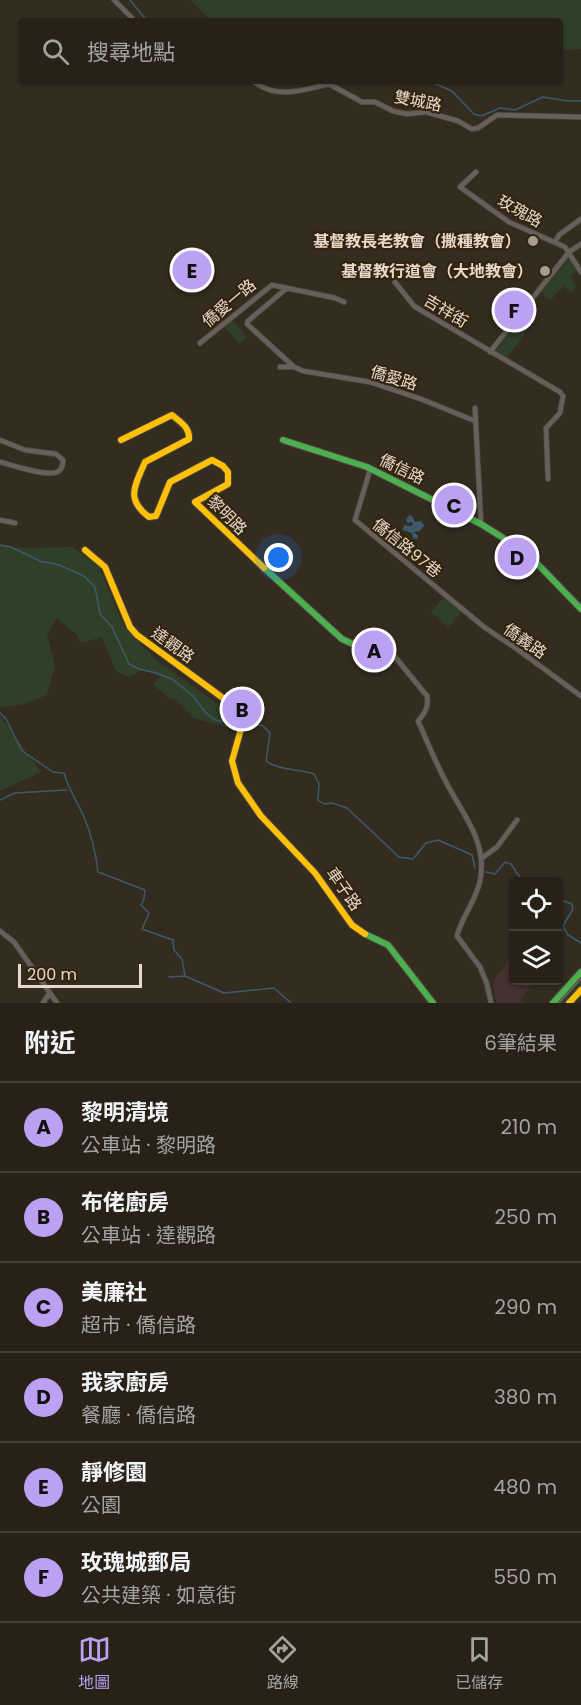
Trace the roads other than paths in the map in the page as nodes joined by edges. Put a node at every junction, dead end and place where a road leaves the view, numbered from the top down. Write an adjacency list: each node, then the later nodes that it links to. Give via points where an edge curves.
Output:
1 (114, 0): 2 (street)
2 (132, 18)
3 (257, 84): 5 (street, 雙城路, via 286,93)
4 (328, 84): 6 (street, 雙城路, via 362,102 375,102 407,114 426,112 471,129 478,129 497,115)
5 (328, 84)
6 (581, 117)
7 (476, 172): 9 (street, 玫瑰路, via 460,187 466,193 509,222)
8 (581, 219): 9 (street)
9 (555, 242): 11 (street, 玫瑰路)
10 (581, 244): 11 (street)
11 (569, 252): 12 (street, 玫瑰路); 17 (street)
12 (581, 272)
13 (395, 282): 17 (street, 吉祥街, via 414,306)
14 (286, 288): 15 (street, 僑愛一路); 16 (street, 僑愛一路, via 267,287); 19 (street, via 247,324)
15 (344, 302)
16 (201, 343)
17 (490, 352): 27 (street, 吉祥街, via 563,396 560,413 546,428)
18 (280, 367): 19 (street)
19 (294, 367): 21 (street, 僑愛路, via 370,382)
20 (475, 408): 21 (street)
21 (474, 421): 30 (street)
22 (0, 440): 25 (street, via 25,450 56,454 63,460 56,473)
23 (121, 440): 34 (street, 黎明路, via 172,415 186,427 189,439 145,462 132,494 134,504 149,517 156,516 170,482 212,460 221,464 229,473 228,484 195,502 326,626 355,646)
24 (283, 440): 26 (street, 僑信路)
25 (0, 462)
26 (370, 470): 30 (street, 僑信路); 32 (street, 僑信路97巷, via 355,520)
27 (548, 479)
28 (0, 519): 29 (street)
29 (15, 523)
30 (482, 524): 33 (street, 僑信路, via 527,553)
31 (85, 550): 37 (street, 達觀路, via 105,567 136,635 238,709 241,735 231,753)
32 (457, 604): 36 (street, 僑義路)
33 (581, 609)
34 (369, 643): 35 (street, 黎明路, via 373,648); 35 (street, 黎明路, via 372,636 377,636)
35 (380, 645): 39 (street, 黎明路, via 427,696 425,714 418,721 445,781 476,833)
36 (581, 696)
37 (238, 783): 46 (street, 車子路, via 257,811 318,875 352,924 388,945)
38 (517, 820): 39 (street, via 497,847)
39 (482, 858): 47 (street, 黎明路, via 479,889 457,936 480,967)
40 (0, 931): 43 (street, via 14,942)
41 (581, 972): 48 (street)
42 (581, 990): 49 (street)
43 (49, 994): 44 (street); 45 (street)
44 (43, 1003)
45 (57, 1003)
46 (433, 1003)
47 (491, 1003)
48 (553, 1003)
49 (569, 1003)

